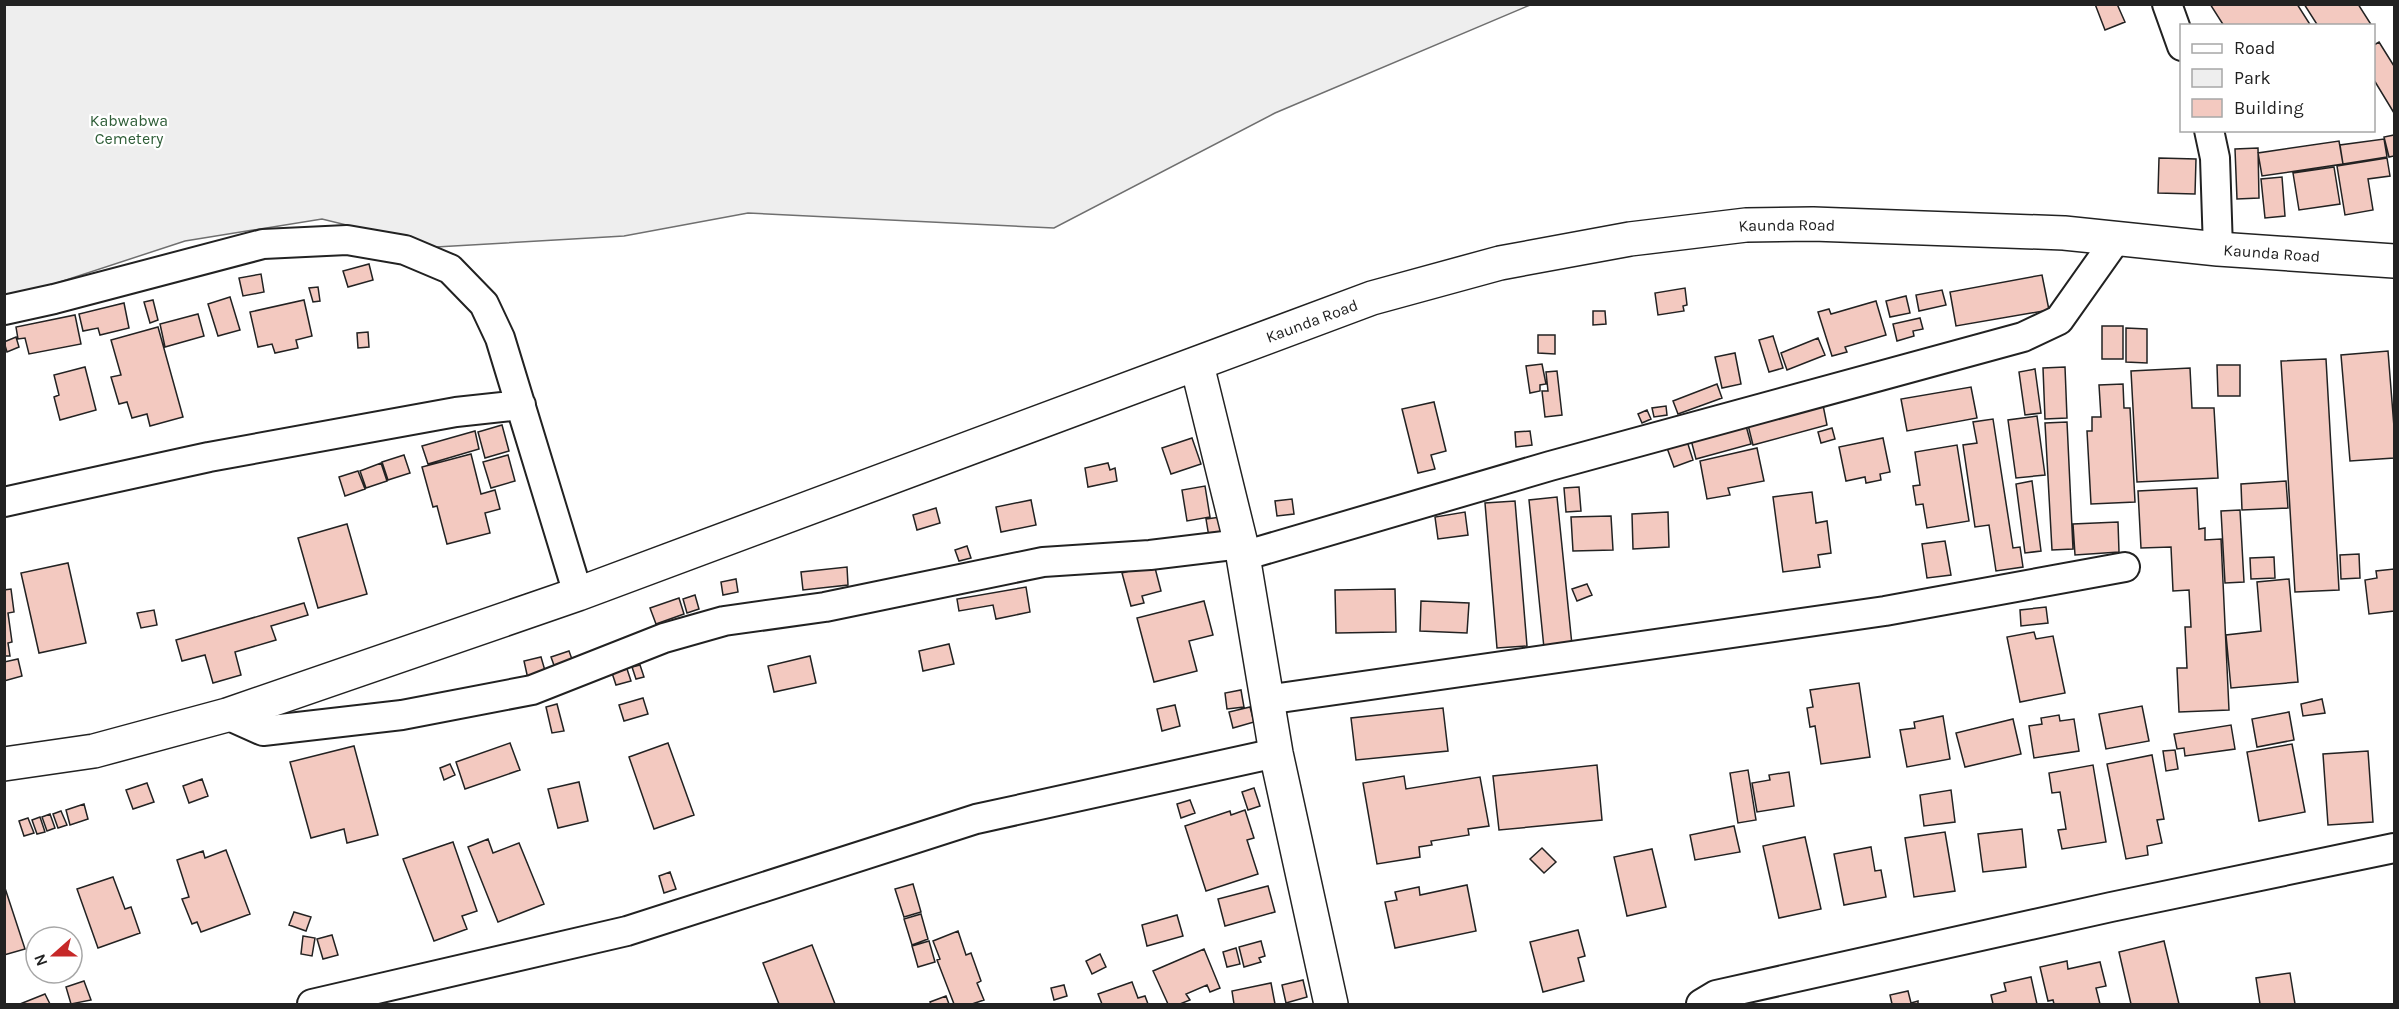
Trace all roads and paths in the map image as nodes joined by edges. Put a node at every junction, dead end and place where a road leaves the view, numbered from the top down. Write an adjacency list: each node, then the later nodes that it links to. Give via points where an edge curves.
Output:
1 (2167, 4): 2 (street)
2 (2180, 43)
3 (2209, 132): 5 (street, via 2215,158)
4 (2117, 238): 5 (street, Kaunda Road); 8 (street, Kaunda Road, via 1999,230 1746,225 1630,239 1500,263 1372,298); 11 (street, via 2060,320 2023,338)
5 (2218, 249): 6 (street, Kaunda Road)
6 (2394, 261)
7 (4, 310): 9 (street, via 263,244 347,240 380,244 450,269 484,304 500,338)
8 (1197, 364): 11 (street); 13 (street, Kaunda Road)
9 (521, 405): 10 (street, via 456,412 209,457); 13 (street)
10 (4, 502)
11 (1242, 550): 14 (street); 15 (street, via 1043,562 825,607 724,621 664,638 532,690 402,715 263,731)
12 (2126, 567): 14 (street, via 1885,611)
13 (578, 594): 15 (street, Kaunda Road)
14 (1266, 700): 16 (street)
15 (227, 715): 17 (street, Kaunda Road, via 94,751)
16 (1276, 753): 19 (street, via 976,819 627,931); 20 (street)
17 (4, 764)
18 (2394, 848): 21 (street, via 1716,994)
19 (312, 1005)
20 (1330, 1005)
21 (1701, 1005)

